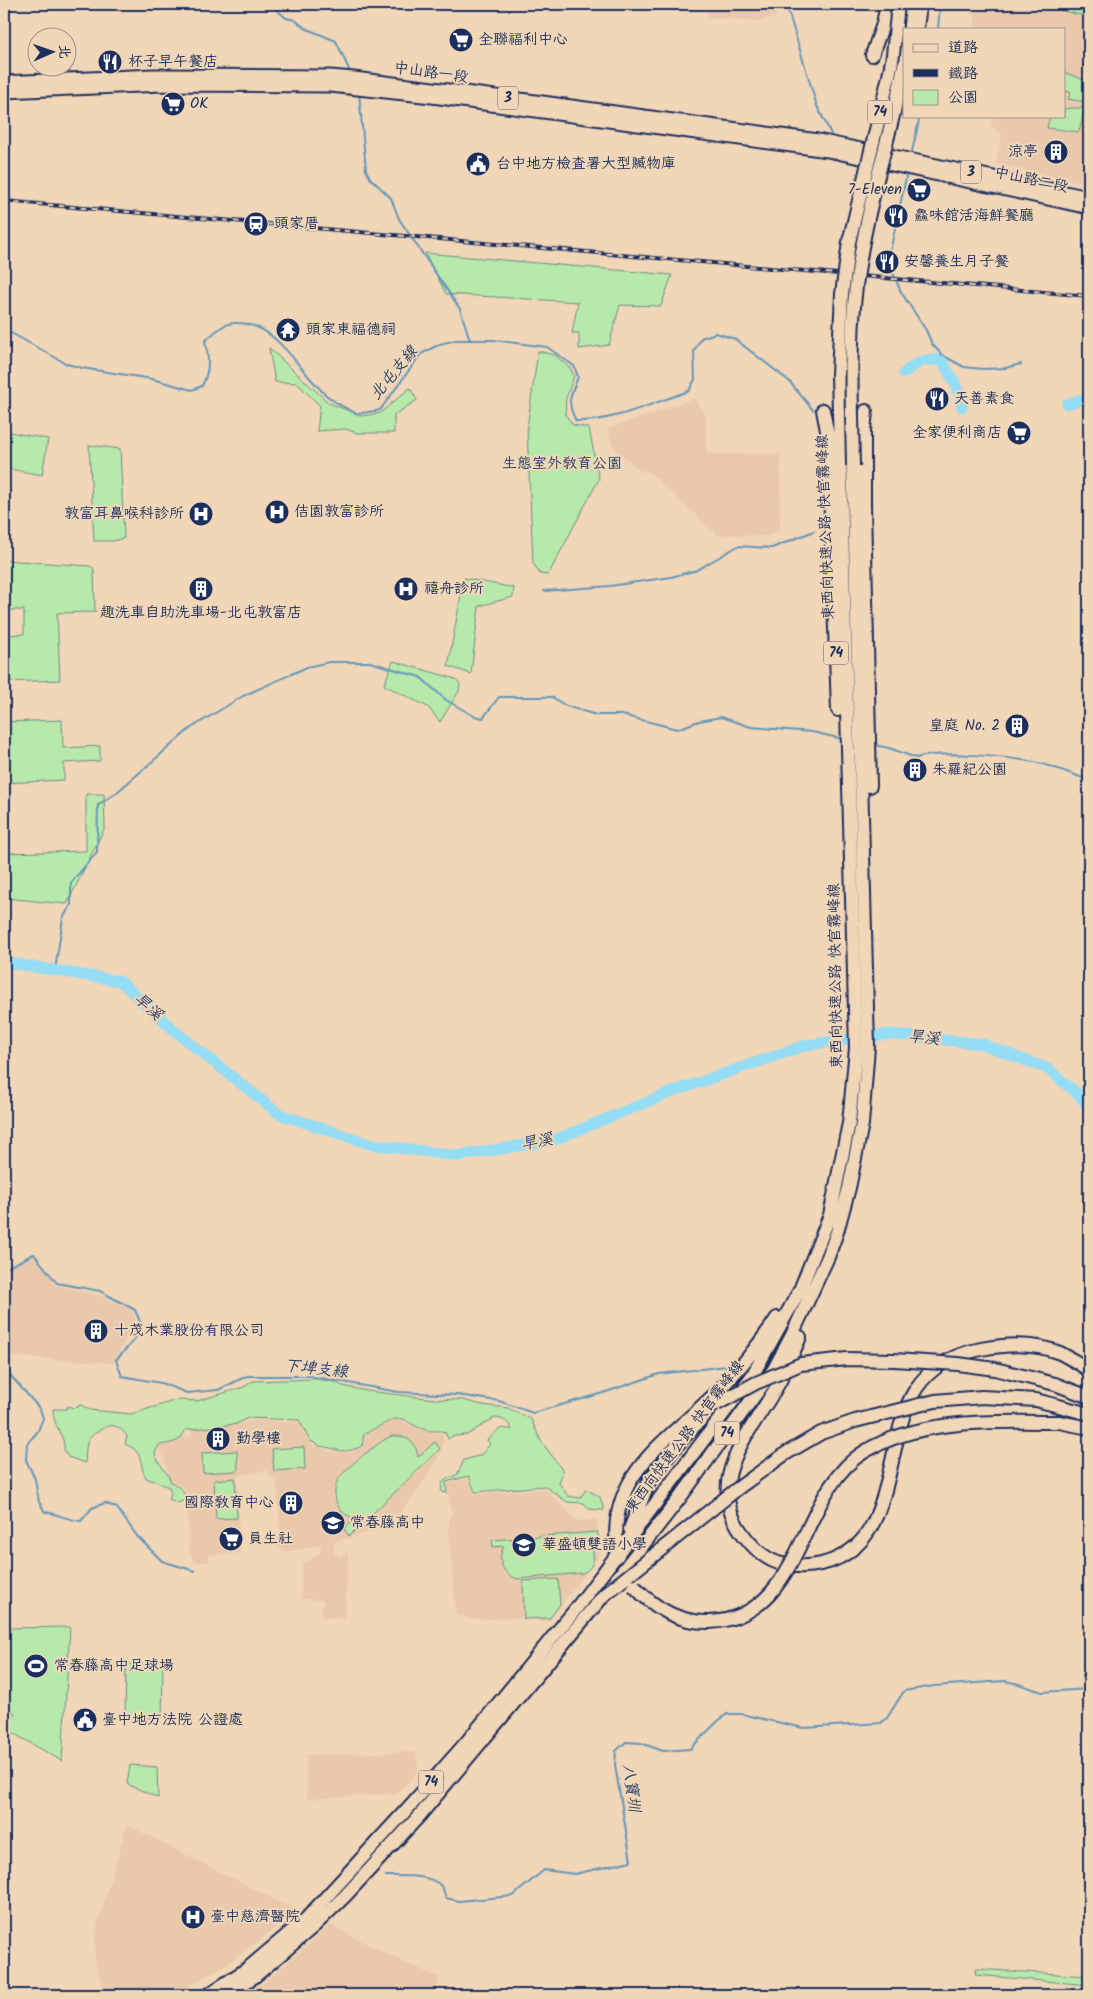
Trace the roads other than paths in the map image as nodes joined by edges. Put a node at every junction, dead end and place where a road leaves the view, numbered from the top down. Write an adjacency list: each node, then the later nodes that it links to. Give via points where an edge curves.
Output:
1 (887, 4): 7 (highway)
2 (898, 4): 16 (highway, 東西向快速公路 快官霧峰線 / 74, bridge, via 892,62 849,242 840,321 838,374)
3 (910, 4): 5 (highway)
4 (920, 4): 6 (highway)
5 (909, 28)
6 (917, 28)
7 (872, 55)
8 (903, 69): 17 (highway, 東西向快速公路 快官霧峰線 / 74, bridge, via 862,244 852,322)
9 (4, 82): 11 (main road, 中山路一段 / 3, via 153,75 346,77 528,100)
10 (4, 92): 11 (main road, 中山路一段 / 3, via 154,85 330,86)
11 (851, 151): 12 (main road, 中山路二段 / 3); 13 (main road, 中山路二段 / 3)
12 (1089, 197)
13 (1089, 208)
14 (823, 410): 16 (highway, 74, via 828,436 844,854)
15 (866, 411): 17 (highway, via 864,503 871,850)
16 (852, 895): 18 (highway, 東西向快速公路 快官霧峰線 / 74, via 856,1048 850,1123 835,1196)
17 (865, 913): 19 (highway, 東西向快速公路 快官霧峰線 / 74, via 868,1047 862,1124 849,1188)
18 (815, 1256): 23 (highway, bridge, via 746,1362 639,1468 621,1500 616,1518 621,1566 634,1586 658,1608 674,1616 702,1622 726,1620 759,1604 780,1582 840,1475 863,1453 881,1444 922,1430 984,1423 1059,1422); 24 (highway, 東西向快速公路 快官霧峰線 / 74, bridge, via 782,1325 752,1376)
19 (828, 1257): 20 (highway, bridge, via 816,1300 781,1379 746,1434 729,1474 727,1501 738,1526 768,1559 788,1565 818,1565 841,1557 857,1545 878,1513 906,1404 922,1381 941,1363 992,1347 1021,1346 1060,1353); 25 (highway, 東西向快速公路 快官霧峰線 / 74, bridge, via 774,1368 682,1496)
20 (1089, 1370)
21 (1089, 1397): 24 (highway, bridge, via 995,1369 958,1364 847,1359 801,1364 723,1399 702,1417 650,1479)
22 (1089, 1414): 25 (highway, bridge, via 1036,1400 972,1398 935,1401 896,1410 821,1433 737,1489)
23 (1089, 1428)
24 (626, 1541): 26 (highway, 東西向快速公路 快官霧峰線 / 74, via 575,1610 500,1701 336,1888 280,1943)
25 (604, 1595): 27 (highway, 東西向快速公路 快官霧峰線 / 74, via 420,1814 345,1896 282,1955)
26 (208, 1995)
27 (225, 1995)

